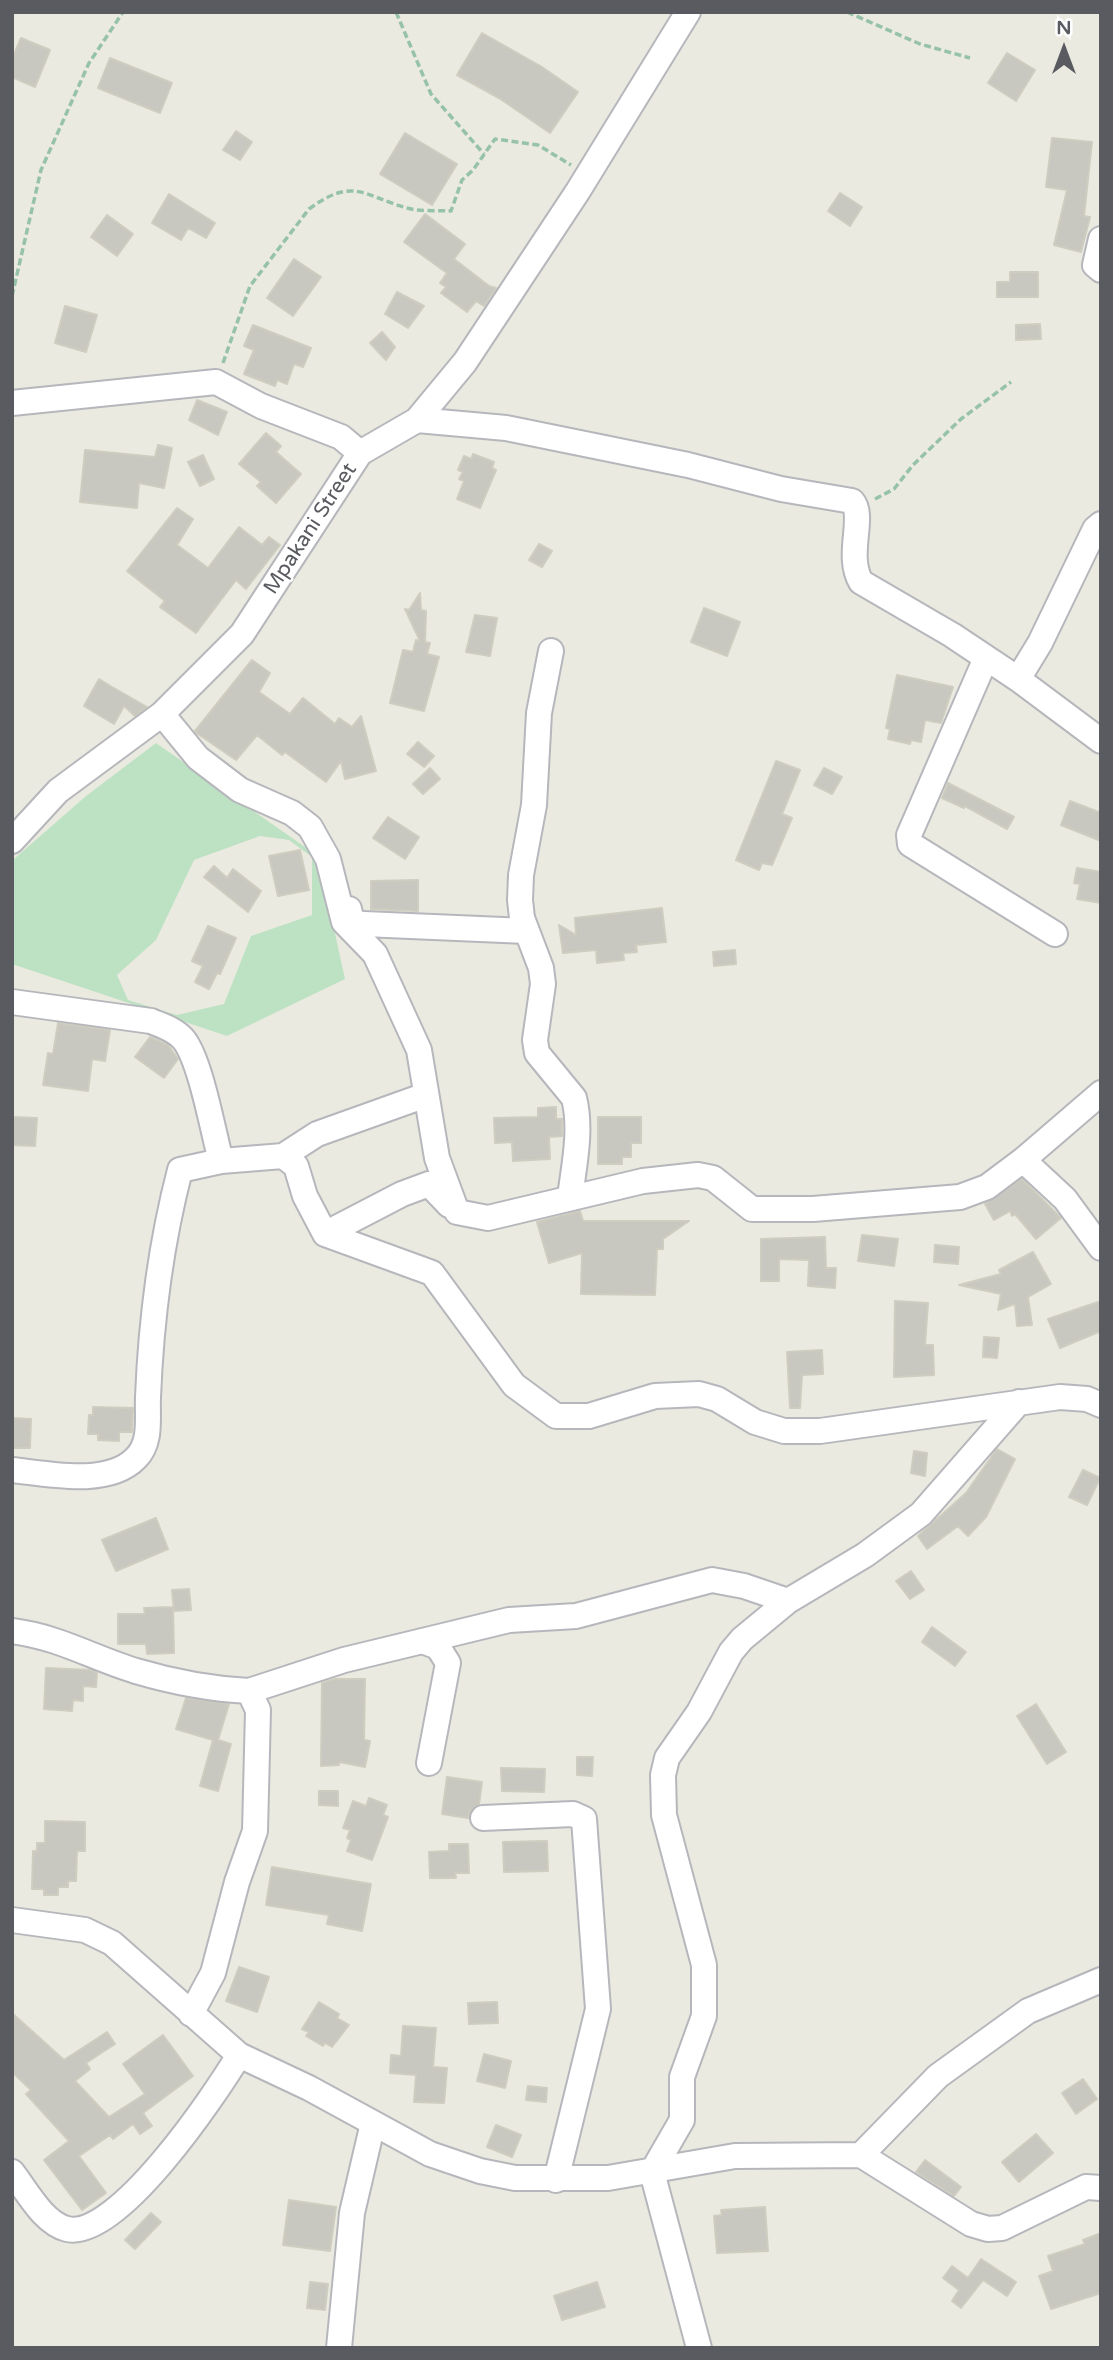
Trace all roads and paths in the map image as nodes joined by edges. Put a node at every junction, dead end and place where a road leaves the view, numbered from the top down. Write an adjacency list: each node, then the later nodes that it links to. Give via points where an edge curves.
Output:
1 (123, 12): 10 (path, via 89,63 41,170)
2 (396, 12): 6 (path, via 431,94)
3 (688, 12): 14 (street, Mpakani Street, via 465,362)
4 (847, 12): 5 (path, via 920,44)
5 (970, 58)
6 (484, 154): 7 (path, via 495,139 538,145 572,165); 11 (path, via 462,180 451,211 407,208 352,191 338,193 309,209 250,286)
7 (581, 157)
8 (1101, 239): 9 (street, via 1094,265)
9 (1101, 270)
10 (12, 296)
11 (216, 382): 13 (street); 15 (street, via 341,437)
12 (1011, 382): 16 (path, via 961,419 894,489)
13 (12, 403)
14 (417, 420): 15 (street, Mpakani Street); 16 (street, via 506,428 610,448 781,489 844,498)
15 (360, 453): 21 (street, Mpakani Street, via 242,634)
16 (856, 506): 19 (street, via 853,569 860,582)
17 (1101, 524): 20 (street, via 1094,529)
18 (551, 650): 25 (street, via 539,713 534,804 521,875)
19 (986, 658): 20 (street); 26 (street, via 909,835 910,844)
20 (1018, 679): 22 (street)
21 (162, 713): 24 (street, Mpakani Street, via 58,791); 29 (street, via 198,758 240,790 310,827 328,859 344,922 375,954 419,1050)
22 (1101, 741)
23 (309, 817): 25 (street, via 335,854 352,922)
24 (12, 841)
25 (526, 930): 33 (street, via 543,984 537,1053 576,1107)
26 (1055, 934)
27 (12, 1002): 32 (street, via 151,1021 171,1030 184,1041 193,1060)
28 (1101, 1093): 31 (street)
29 (426, 1094): 30 (street, via 317,1134); 34 (street, via 437,1158)
30 (283, 1156): 32 (street); 35 (street, via 296,1166)
31 (1023, 1160): 33 (street, via 987,1187 960,1197 813,1209 752,1209 713,1178 698,1175); 36 (street, via 1065,1199)
32 (221, 1161): 39 (street, via 180,1170 157,1303 148,1438 137,1458 118,1471 93,1476)
33 (570, 1197): 34 (street, via 488,1219)
34 (457, 1212): 35 (street, via 429,1184)
35 (325, 1234): 37 (street, via 432,1273 514,1385 556,1416 589,1416 655,1396 699,1394 717,1399 755,1422 784,1430 820,1431)
36 (1101, 1248)
37 (1019, 1402): 38 (street, via 1060,1397); 40 (street, via 921,1514 865,1555)
38 (1101, 1405)
39 (12, 1470)
40 (788, 1601): 42 (street, via 712,1580 576,1616 509,1619); 53 (street, via 731,1652 699,1712 667,1758 664,1815 706,1984 704,2016 682,2077 680,2128)
41 (12, 1631): 43 (street, via 75,1646 134,1671 193,1685)
42 (422, 1641): 43 (street); 44 (street, via 438,1647 448,1663)
43 (248, 1691): 48 (street, via 258,1710 255,1831 213,1973)
44 (429, 1763)
45 (482, 1818): 54 (street, via 573,1814 584,1819 598,2009)
46 (12, 1920): 48 (street, via 85,1930 112,1942)
47 (1101, 1980): 51 (street, via 1028,2011 938,2076)
48 (191, 2014): 49 (street)
49 (239, 2055): 50 (street); 52 (street, via 212,2099 161,2164 93,2226 77,2231 50,2221)
50 (373, 2123): 54 (street, via 430,2154 480,2171); 56 (street, via 352,2213)
51 (861, 2155): 53 (street, via 735,2156); 55 (street, via 948,2211 988,2229 1002,2228 1086,2187)
52 (12, 2172)
53 (652, 2172): 54 (street); 57 (street)
54 (556, 2180)
55 (1101, 2188)
56 (339, 2348)
57 (699, 2348)

